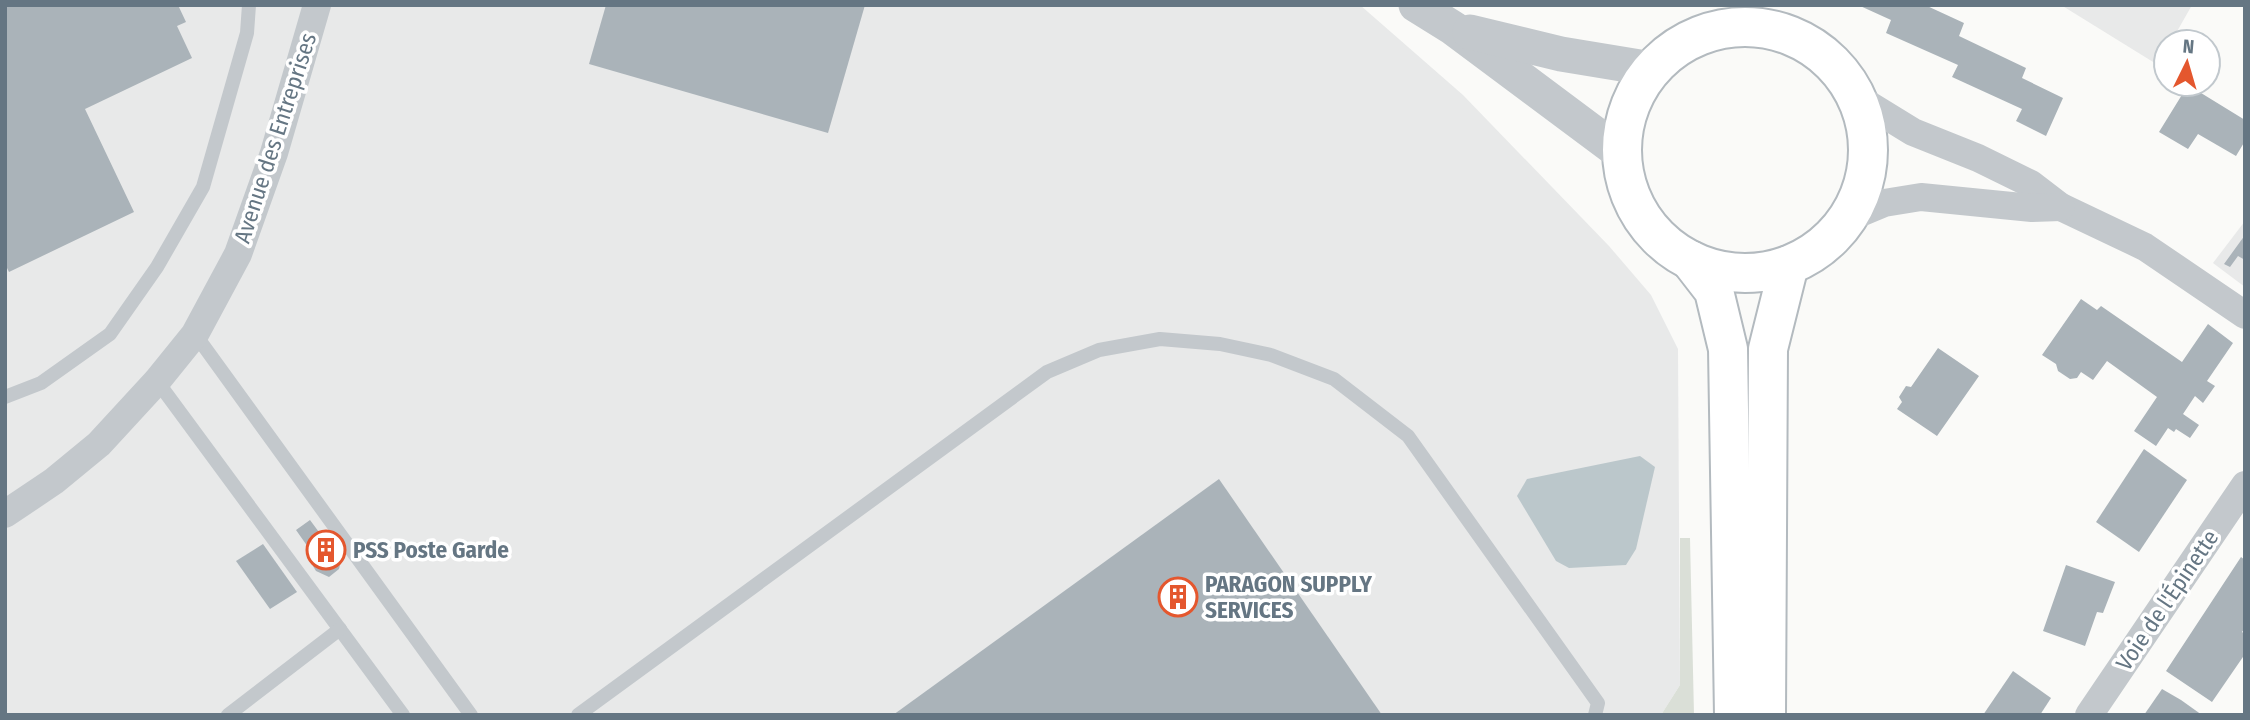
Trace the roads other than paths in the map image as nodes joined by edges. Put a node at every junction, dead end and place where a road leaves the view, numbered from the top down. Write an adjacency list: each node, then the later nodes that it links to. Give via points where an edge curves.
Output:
1 (249, 5): 17 (lane, via 247,33 203,187 157,267 110,334 41,383)
2 (317, 5): 15 (street, Avenue des Entreprises, via 274,153 238,254)
3 (1416, 5): 6 (street)
4 (1773, 18): 5 (main road, via 1749,27 1723,29); 8 (main road, via 1831,62)
5 (1704, 21): 7 (main road)
6 (1453, 29): 7 (street); 9 (street)
7 (1652, 69): 9 (main road, via 1629,106)
8 (1856, 97): 10 (street, via 1913,132 2031,184); 11 (main road, via 1865,121 1867,171)
9 (1622, 153): 12 (main road, via 1634,205 1668,246)
10 (2061, 207): 11 (street, via 1921,197 1884,203); 14 (street, via 2145,247)
11 (1848, 218): 13 (main road, via 1832,238)
12 (1690, 260): 13 (main road, via 1709,268 1749,273); 26 (main road, via 1714,291 1728,349)
13 (1789, 265): 27 (main road, via 1768,349)
14 (2245, 315)
15 (194, 334): 16 (street, Avenue des Entreprises); 23 (lane)
16 (157, 381): 19 (street, Avenue des Entreprises, via 99,444); 20 (lane)
17 (5, 397)
18 (2245, 485): 28 (street, Voie de l'Épinette)
19 (5, 514)
20 (340, 629): 21 (lane); 22 (lane)
21 (228, 715)
22 (403, 715)
23 (471, 715)
24 (578, 715): 25 (lane, via 1047,372 1099,350 1160,339 1220,344 1271,355 1334,379 1408,436 1598,703)
25 (1595, 715)
26 (1734, 715)
27 (1766, 715)
28 (2089, 715)

